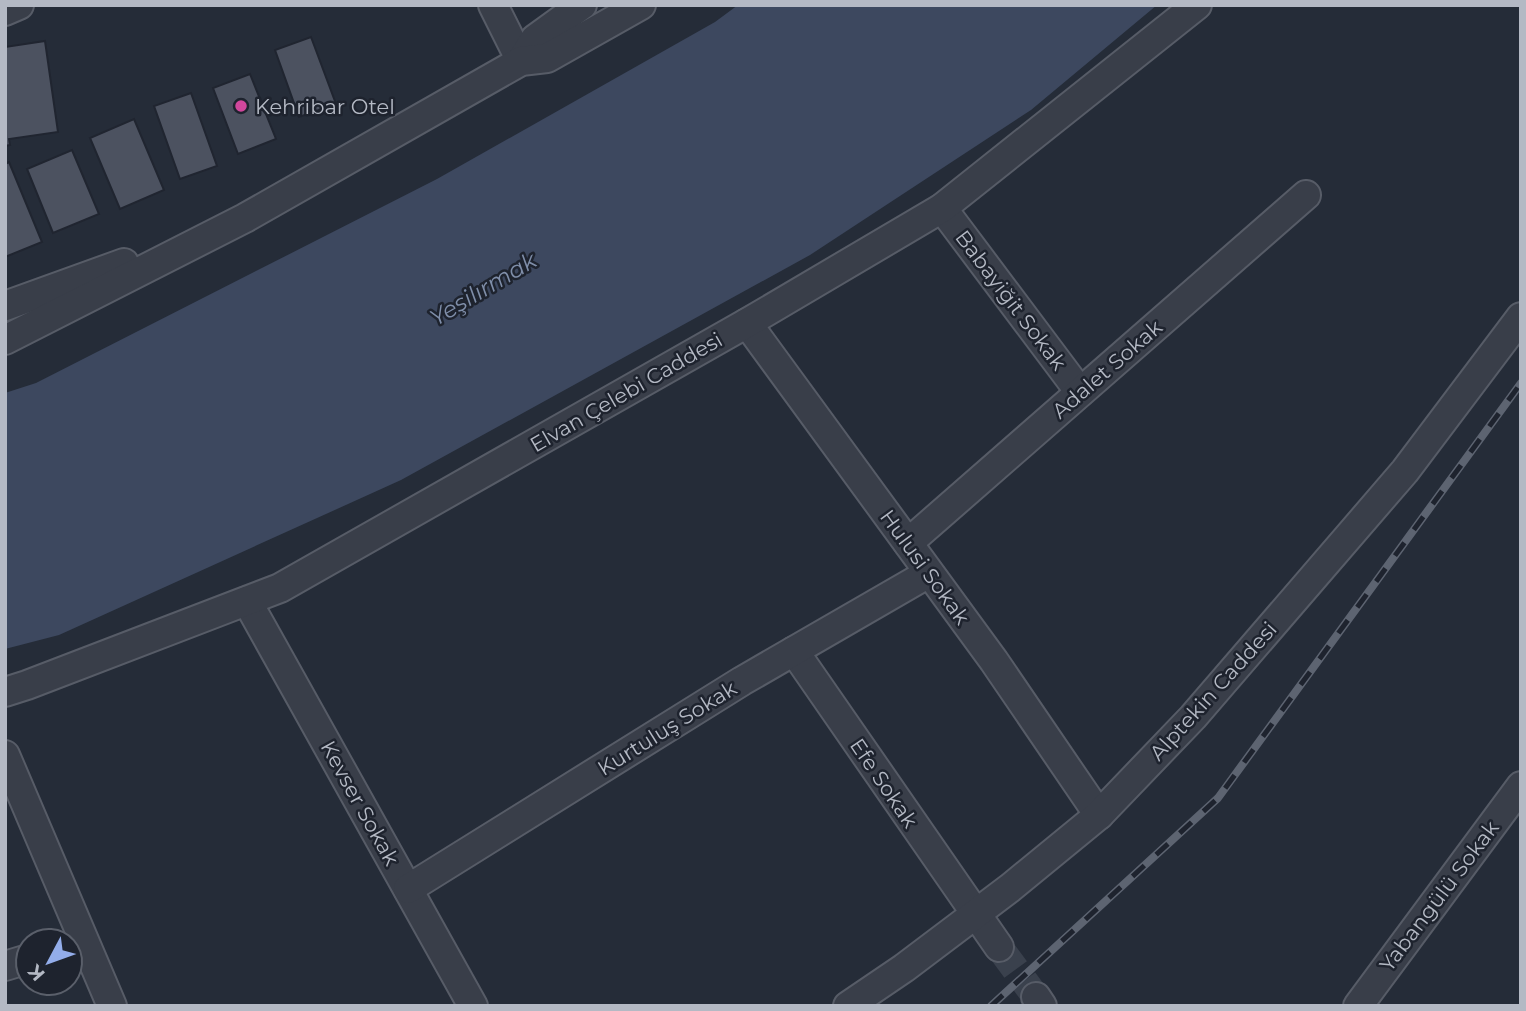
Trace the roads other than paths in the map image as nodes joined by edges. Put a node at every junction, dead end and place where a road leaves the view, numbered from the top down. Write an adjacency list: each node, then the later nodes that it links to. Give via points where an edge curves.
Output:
1 (19, 5): 6 (street)
2 (493, 5): 7 (street)
3 (582, 5): 7 (street, via 535,39)
4 (641, 5): 7 (street, via 547,58)
5 (1197, 5): 9 (street, Elvan Çelebi Caddesi)
6 (5, 11)
7 (521, 61): 10 (street)
8 (1306, 195): 15 (street, Adalet Sokak)
9 (942, 208): 13 (street, Elvan Çelebi Caddesi); 15 (street, Babayiğit Sokak)
10 (245, 218): 11 (street); 14 (street)
11 (5, 306)
12 (1521, 317): 23 (street, Alptekin Caddesi, via 1405,471 1193,717)
13 (747, 323): 16 (street, Hulusi Sokak); 18 (street, Elvan Çelebi Caddesi, via 281,588)
14 (5, 340)
15 (1080, 392): 16 (street, Adalet Sokak)
16 (908, 543): 17 (street, Hulusi Sokak)
17 (929, 573): 19 (street, Kurtuluş Sokak); 23 (street, Hulusi Sokak)
18 (247, 601): 20 (street, Elvan Çelebi Caddesi); 24 (street, Kevser Sokak)
19 (794, 651): 24 (street, Kurtuluş Sokak); 25 (street, Efe Sokak)
20 (5, 692)
21 (5, 755): 26 (street)
22 (1521, 786): 32 (street, Yabangülü Sokak)
23 (1099, 815): 25 (street, Alptekin Caddesi)
24 (408, 889): 30 (street, Kevser Sokak)
25 (975, 914): 27 (street, Efe Sokak); 31 (street, Alptekin Caddesi)
26 (71, 927)
27 (999, 947)
28 (84, 955): 29 (street)
29 (113, 1006)
30 (473, 1006)
31 (848, 1006)
32 (1358, 1006)

